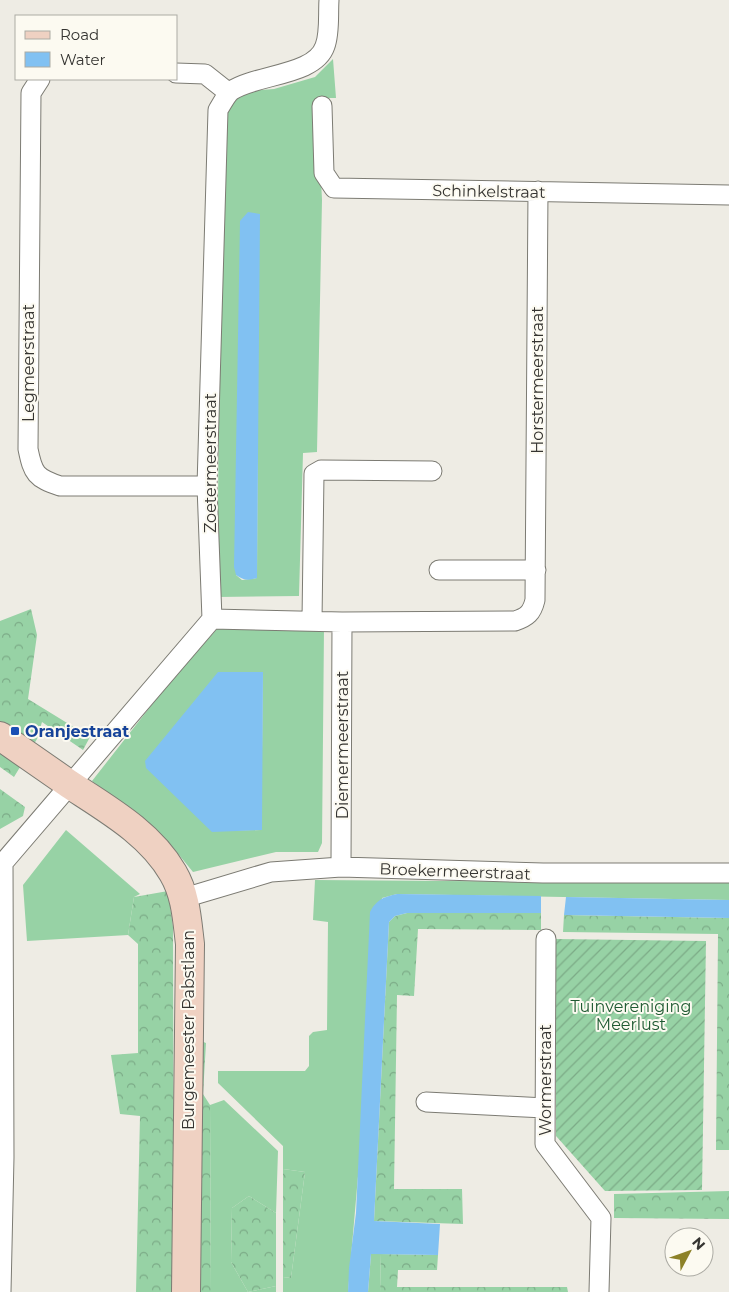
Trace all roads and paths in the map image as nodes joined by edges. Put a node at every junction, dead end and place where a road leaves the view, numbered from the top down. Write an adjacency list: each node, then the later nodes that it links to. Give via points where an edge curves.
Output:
1 (328, 0): 4 (street, via 326,45 320,56 310,64 242,85)
2 (178, 73): 4 (street, via 205,74)
3 (39, 80): 9 (street, Legmeerstraat, via 31,93 28,192 28,449 32,469 42,480 60,486)
4 (229, 93): 9 (street, Zoetermeerstraat, via 218,110)
5 (322, 106): 6 (street, Schinkelstraat, via 324,172 334,188)
6 (538, 191): 7 (street, Schinkelstraat); 11 (street, Horstermeerstraat)
7 (729, 195)
8 (432, 471): 13 (street, via 321,470 314,474)
9 (207, 486): 12 (street, Zoetermeerstraat)
10 (439, 570): 11 (street)
11 (536, 570): 14 (street, Horstermeerstraat, via 532,611 515,620)
12 (212, 618): 13 (street, Horstermeerstraat); 16 (street)
13 (312, 621): 14 (street, Horstermeerstraat)
14 (342, 622): 18 (street, Diemermeerstraat)
15 (0, 736): 16 (street, Burgemeester Pabstlaan)
16 (70, 784): 17 (street); 20 (street, Burgemeester Pabstlaan, via 104,806 157,850 174,874)
17 (2, 863): 24 (street, via 4,1157)
18 (341, 867): 19 (street, Broekermeerstraat, via 543,873); 20 (street, Broekermeerstraat, via 271,872)
19 (729, 873)
20 (184, 898): 25 (street, Burgemeester Pabstlaan, via 190,952)
21 (546, 939): 23 (street, Wormerstraat)
22 (426, 1102): 23 (street)
23 (544, 1108): 26 (street, Wormerstraat, via 545,1144 601,1218)
24 (1, 1292)
25 (186, 1292)
26 (599, 1292)

